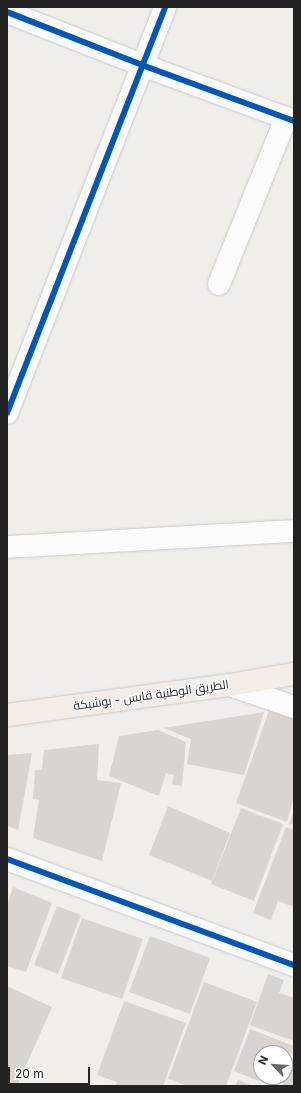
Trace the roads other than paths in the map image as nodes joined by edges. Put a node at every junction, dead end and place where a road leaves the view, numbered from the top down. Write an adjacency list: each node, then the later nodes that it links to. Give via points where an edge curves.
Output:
1 (165, 7): 3 (street)
2 (7, 12): 3 (street)
3 (142, 65): 4 (street); 6 (street)
4 (290, 120): 5 (street)
5 (219, 284)
6 (7, 413)
7 (294, 530): 8 (street)
8 (7, 547)
9 (294, 674): 10 (main road, الطريق الوطنية قابس - بوشبكة)
10 (230, 685): 11 (street); 12 (main road, الطريق الوطنية قابس - بوشبكة)
11 (294, 707)
12 (7, 715)
13 (7, 859): 14 (street)
14 (294, 965)

